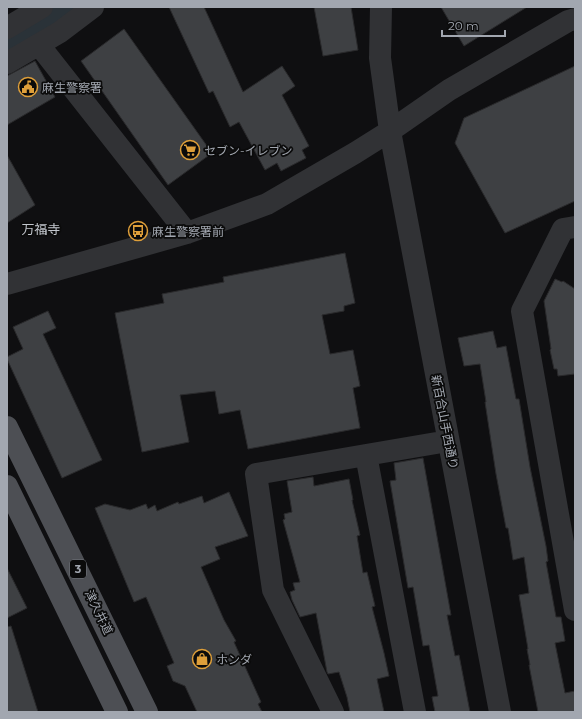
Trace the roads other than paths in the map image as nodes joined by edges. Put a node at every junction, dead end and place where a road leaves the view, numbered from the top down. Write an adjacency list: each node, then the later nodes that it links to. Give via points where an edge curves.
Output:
1 (93, 7): 4 (street)
2 (381, 7): 6 (street, 新百合山手西通り, via 380,58)
3 (575, 19): 6 (street, via 449,90)
4 (39, 45): 5 (street); 8 (street)
5 (11, 47)
6 (390, 131): 8 (street, via 267,204); 11 (street, 新百合山手西通り)
7 (575, 227): 14 (street, via 563,229 522,311)
8 (186, 234): 9 (street)
9 (7, 284)
10 (7, 427): 16 (main road, 津久井道 / 3)
11 (448, 441): 12 (street); 19 (street, 新百合山手西通り)
12 (366, 456): 17 (street, via 256,474 273,590); 18 (street)
13 (7, 486): 15 (main road, 3)
14 (575, 610)
15 (117, 712)
16 (148, 712)
17 (334, 712)
18 (415, 712)
19 (500, 712)

